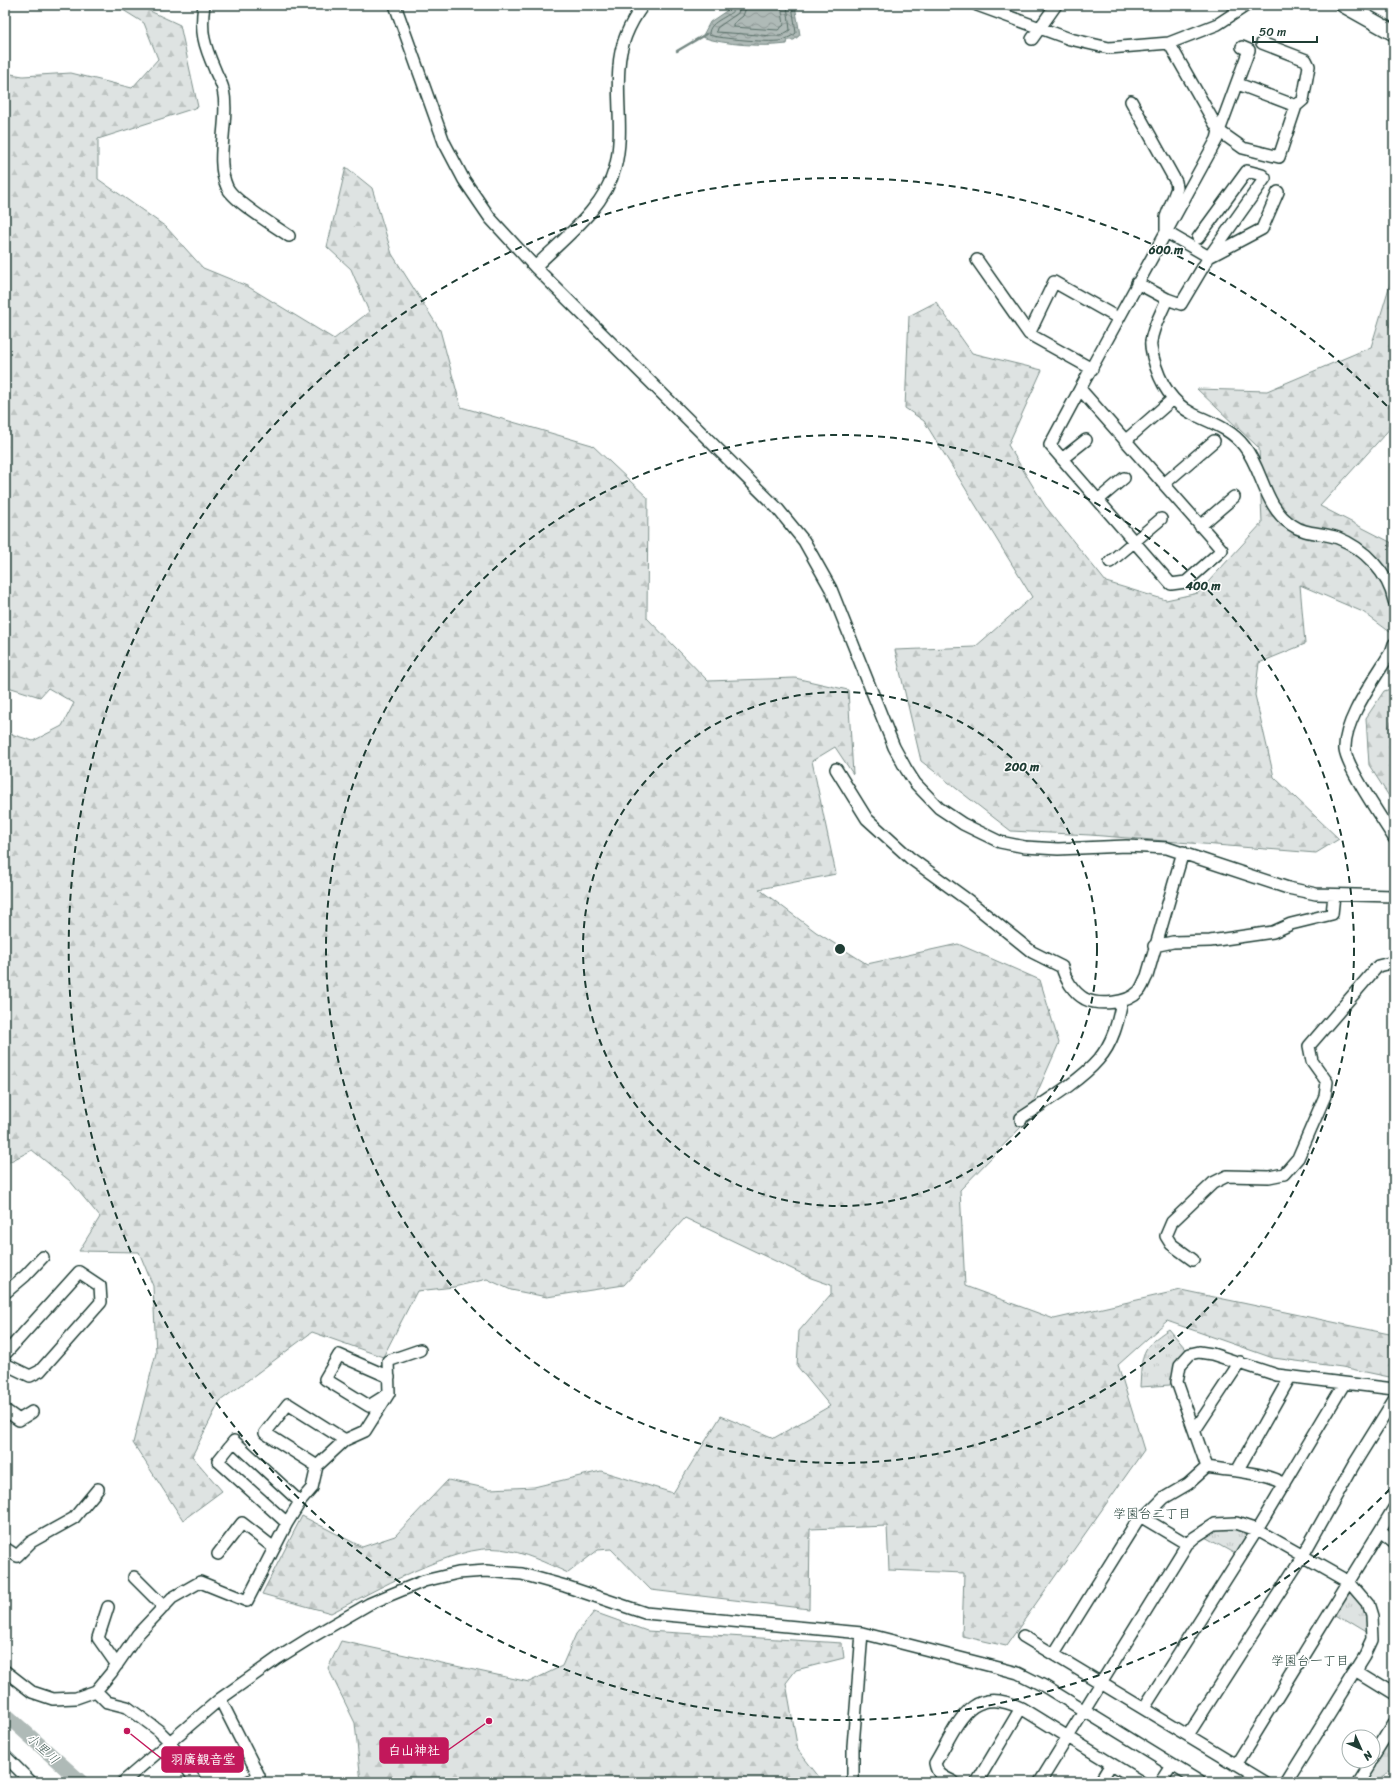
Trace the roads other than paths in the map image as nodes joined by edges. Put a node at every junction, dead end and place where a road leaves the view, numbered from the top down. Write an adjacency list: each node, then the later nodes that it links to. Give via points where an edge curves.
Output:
1 (204, 5): 20 (street, via 201,23 205,48 223,89 225,122 222,169 227,188 241,202)
2 (395, 5): 24 (street, via 444,142 464,180 490,218)
3 (643, 5): 24 (street, via 624,39 619,66 619,142 615,168 592,210)
4 (977, 5): 8 (street)
5 (1056, 5): 8 (street)
6 (1247, 5): 11 (street, via 1218,24)
7 (1344, 5): 9 (main road)
8 (1039, 28): 10 (street); 11 (street, via 1070,39 1109,48)
9 (1394, 33)
10 (1032, 39)
11 (1169, 43): 17 (street)
12 (1262, 43): 16 (street, via 1306,60 1309,66 1303,100)
13 (1242, 47): 14 (street, via 1249,50)
14 (1238, 84): 16 (street); 17 (street)
15 (1131, 101): 19 (street, via 1176,182 1177,188 1166,217)
16 (1296, 106): 17 (street, via 1279,158 1243,148)
17 (1219, 131): 19 (street)
18 (1278, 192): 22 (street, via 1262,230)
19 (1166, 232): 22 (street); 25 (street)
20 (289, 236)
21 (1198, 238): 22 (street, via 1246,171 1265,178)
22 (1209, 257): 26 (street, via 1181,304)
23 (977, 260): 28 (street)
24 (535, 267): 48 (street, via 777,508 804,541 831,589 894,747 915,783 939,808 979,833 1000,842 1025,847 1058,849 1126,846 1167,848)
25 (1137, 283): 26 (street); 27 (street)
26 (1167, 299): 31 (street, via 1151,342 1156,369)
27 (1118, 318): 28 (street, via 1054,282); 29 (street)
28 (1029, 334): 29 (street)
29 (1092, 369): 30 (street)
30 (1080, 389): 33 (street); 35 (street, via 1050,445)
31 (1173, 399): 33 (street); 44 (street, via 1179,406 1232,433 1245,447 1277,513 1307,533 1338,538 1356,549 1376,565 1392,589)
32 (1086, 440): 35 (street)
33 (1126, 441): 37 (street)
34 (1214, 441): 37 (street)
35 (1062, 459): 39 (street)
36 (1124, 478): 39 (street)
37 (1164, 484): 41 (street)
38 (1234, 497): 41 (street)
39 (1098, 500): 42 (street)
40 (1161, 519): 42 (street)
41 (1200, 526): 42 (street, via 1222,550 1186,582 1171,584)
42 (1135, 542): 43 (street)
43 (1110, 562)
44 (1394, 601)
45 (1394, 644): 47 (street, via 1346,731 1345,751 1351,767)
46 (836, 769): 53 (street, via 867,819 910,858 1032,952 1062,967 1065,978 1086,999)
47 (1394, 838)
48 (1183, 852): 49 (street, via 1270,883 1316,894); 51 (street)
49 (1334, 895): 50 (street); 51 (street, via 1332,914 1291,924 1273,932)
50 (1394, 896)
51 (1154, 946): 53 (street, via 1147,976 1140,992)
52 (1394, 962): 56 (street, via 1378,966 1309,1046 1312,1061 1327,1082 1325,1096 1298,1158 1284,1174 1269,1177 1227,1176 1213,1183 1172,1222 1166,1236 1171,1244)
53 (1122, 1001): 54 (street, via 1118,1023 1098,1060 1086,1072)
54 (1021, 1120)
55 (43, 1257): 57 (street, via 26,1276)
56 (1193, 1260)
57 (5, 1293)
58 (420, 1350): 62 (street, via 388,1361)
59 (5, 1354): 61 (street, via 79,1272 100,1286 101,1302 40,1371 30,1376)
60 (1240, 1362): 63 (street); 70 (street); 70 (street, via 1199,1352 1190,1354 1180,1365 1177,1382)
61 (5, 1364)
62 (389, 1377): 66 (street); 66 (street, via 339,1355 325,1379 369,1406)
63 (1290, 1377): 64 (street); 74 (street)
64 (1344, 1384): 65 (street); 75 (street)
65 (1394, 1389)
66 (389, 1393): 71 (street, via 365,1431)
67 (1394, 1400): 88 (street)
68 (5, 1410): 69 (street, via 19,1420)
69 (32, 1412)
70 (1195, 1430): 73 (street)
71 (345, 1440): 72 (street); 72 (street, via 288,1404 265,1434)
72 (317, 1466): 77 (street, via 312,1488)
73 (1207, 1467): 74 (street); 79 (street, via 1188,1484 1164,1498 1146,1516)
74 (1237, 1471): 75 (street, via 1255,1472)
75 (1286, 1484): 81 (street)
76 (98, 1489): 85 (street, via 74,1518 30,1542 17,1556)
77 (300, 1502): 80 (street); 80 (street, via 234,1441 218,1461)
78 (1394, 1508): 82 (street)
79 (1140, 1516): 84 (street); 95 (street)
80 (287, 1523): 86 (street)
81 (1257, 1530): 84 (street, via 1236,1523 1215,1524); 88 (street); 104 (street)
82 (1380, 1532): 83 (street); 90 (street)
83 (1394, 1542)
84 (1187, 1544): 99 (street)
85 (5, 1548)
86 (274, 1548): 87 (street, via 242,1523); 92 (street, via 247,1601 200,1582 172,1598)
87 (218, 1554)
88 (1302, 1556): 90 (street); 107 (street)
89 (134, 1577): 92 (street)
90 (1349, 1582): 97 (street, via 1367,1603 1373,1632 1365,1655); 113 (street)
91 (108, 1607): 96 (street, via 98,1638)
92 (164, 1607): 96 (street, via 138,1634)
93 (862, 1633): 102 (street, via 645,1613 522,1574 486,1571 458,1573 424,1581 369,1604 278,1658); 105 (street, via 1018,1673); 120 (street, via 853,1746)
94 (1023, 1636): 95 (street)
95 (1054, 1654): 99 (street)
96 (116, 1665): 100 (street)
97 (1355, 1670): 101 (street); 129 (street)
98 (5, 1671): 100 (street, via 32,1692 53,1699 76,1698)
99 (1102, 1682): 104 (street); 105 (street)
100 (96, 1691): 109 (street, via 107,1702 128,1707)
101 (1394, 1694)
102 (220, 1699): 109 (street); 119 (street, via 259,1776)
103 (1021, 1708): 108 (street); 121 (street, via 1006,1701 993,1699 976,1703 967,1711 935,1763 936,1770); 122 (street)
104 (1144, 1708): 107 (street)
105 (1084, 1710): 108 (street); 114 (street)
106 (1394, 1724): 110 (street)
107 (1188, 1735): 113 (street)
108 (1067, 1738): 112 (street); 123 (street)
109 (169, 1741): 116 (street); 118 (street)
110 (1381, 1745)
111 (5, 1756): 117 (street)
112 (1111, 1764): 124 (street); 125 (street)
113 (1236, 1764): 128 (street)
114 (1172, 1765): 126 (street); 127 (street)
115 (1366, 1769): 130 (street)
116 (125, 1780)
117 (31, 1782)
118 (196, 1782)
119 (248, 1782)
120 (854, 1782)
121 (954, 1782)
122 (978, 1782)
123 (1040, 1782)
124 (1100, 1782)
125 (1141, 1782)
126 (1161, 1782)
127 (1200, 1782)
128 (1265, 1782)
129 (1286, 1782)
130 (1358, 1782)

